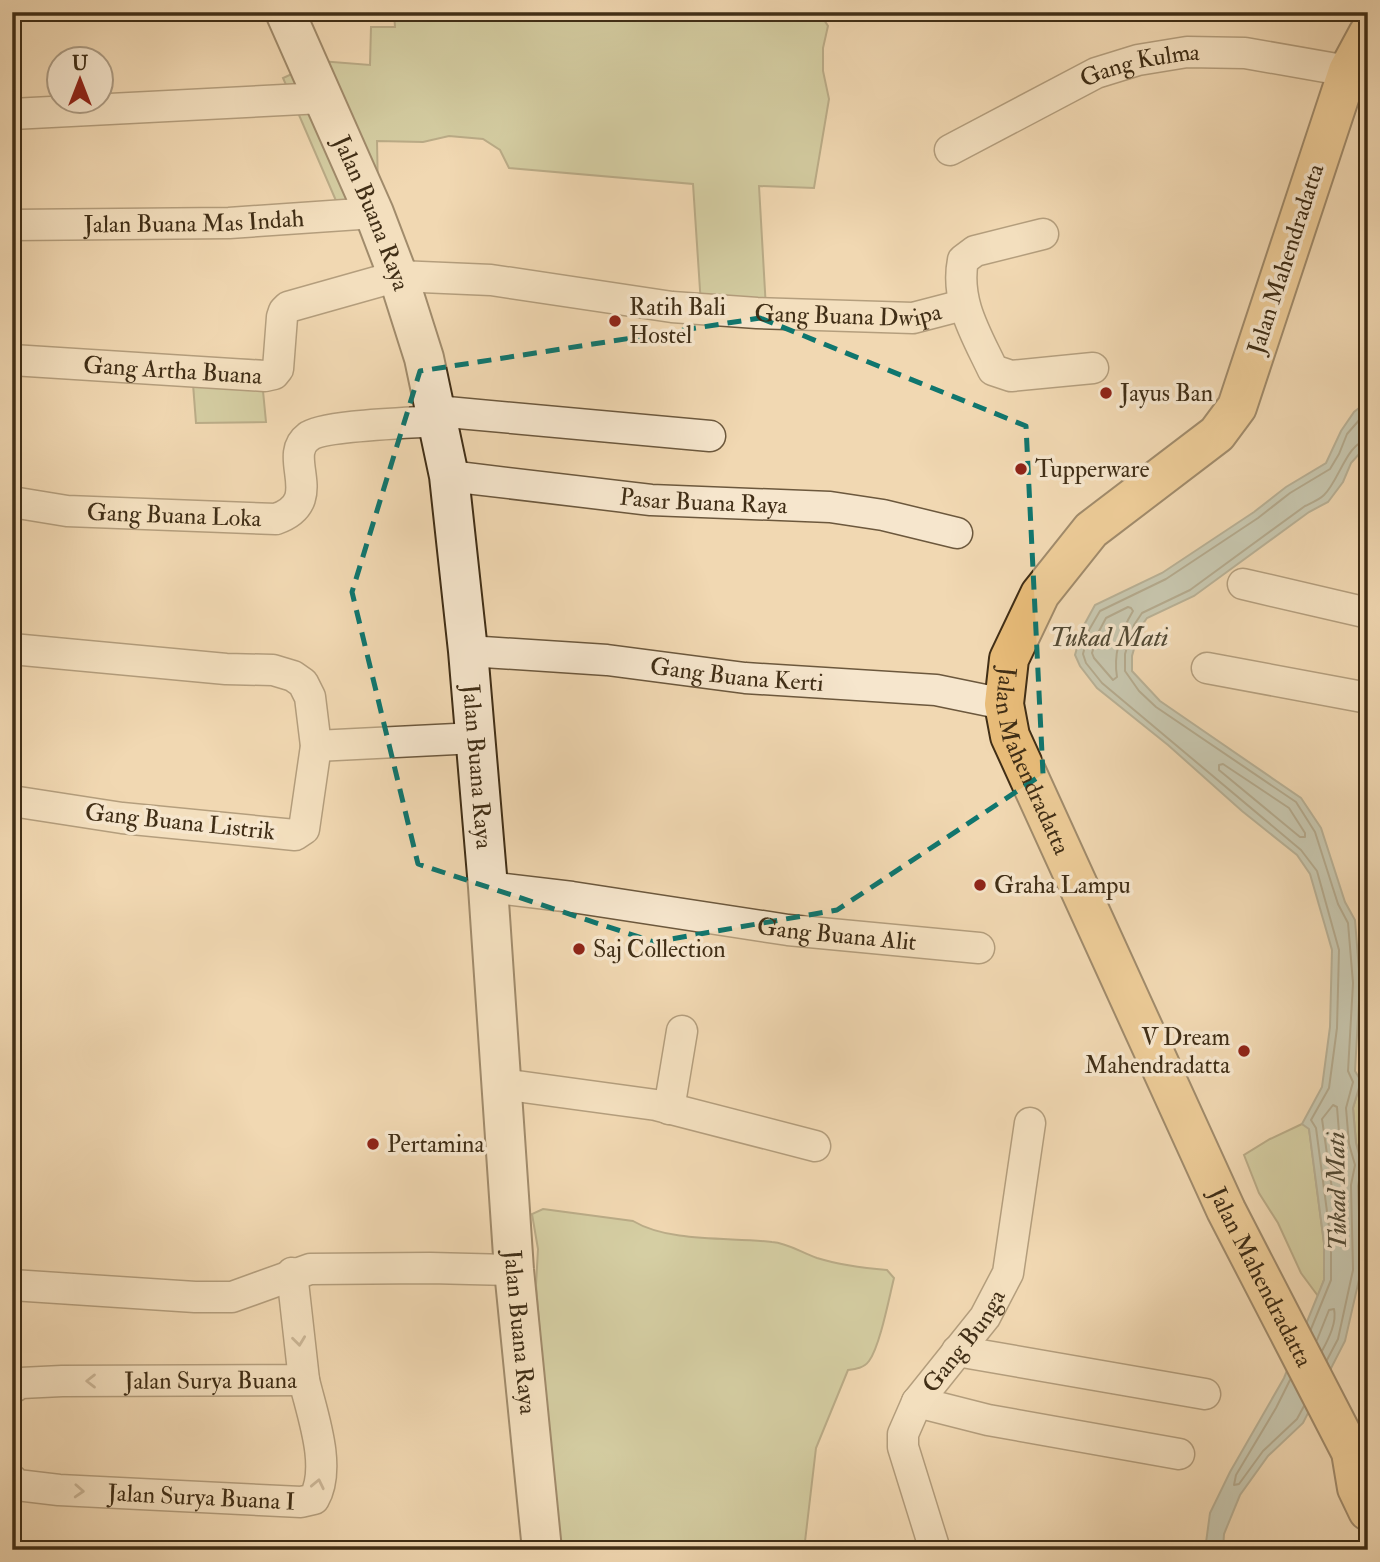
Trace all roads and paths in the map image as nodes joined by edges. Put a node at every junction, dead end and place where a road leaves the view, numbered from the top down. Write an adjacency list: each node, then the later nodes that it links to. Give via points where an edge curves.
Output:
1 (285, 12): 4 (street, Jalan Buana Raya)
2 (1368, 34): 3 (highway, Jalan Mahendradatta)
3 (1348, 71): 6 (street, Gang Kulma, via 1245,53 1187,52 1138,60 1096,73); 25 (highway, Jalan Mahendradatta, via 1237,407 1217,434 1091,530 1040,594 1009,659)
4 (322, 98): 5 (street); 7 (street, Jalan Buana Raya)
5 (12, 114)
6 (950, 150)
7 (374, 213): 8 (street, Jalan Buana Mas Indah, via 229,223); 10 (street, Jalan Buana Raya)
8 (12, 225)
9 (1044, 234): 11 (street, via 975,251 963,260)
10 (398, 276): 11 (street, Gang Buana Dwipa, via 491,280 672,307 757,313 913,318); 12 (street, Gang Artha Buana, via 288,307 282,317 278,369 265,376); 14 (street, Jalan Buana Raya)
11 (963, 305): 13 (street, via 993,370 1002,375)
12 (12, 360)
13 (1093, 368)
14 (437, 416): 15 (street); 16 (street, Jalan Buana Raya); 17 (street, Gang Buana Loka, via 308,437 301,446 300,502 276,519 67,511)
15 (710, 436)
16 (449, 476): 18 (street, Pasar Buana Raya, via 651,500 830,507); 22 (street, Jalan Buana Raya)
17 (12, 502)
18 (957, 533)
19 (1243, 584): 20 (street)
20 (1368, 613)
21 (12, 649): 27 (street, Gang Buana Listrik, via 273,670 293,676 310,697)
22 (468, 651): 25 (street, Gang Buana Kerti, via 936,691); 26 (street, Jalan Buana Raya)
23 (1207, 668): 24 (street)
24 (1368, 698)
25 (1003, 704): 44 (highway, Jalan Mahendradatta, via 1021,761 1226,1210)
26 (475, 738): 27 (street); 29 (street, Jalan Buana Raya)
27 (316, 746): 28 (street, Gang Buana Listrik, via 304,829 295,835 122,818)
28 (12, 801)
29 (488, 887): 30 (street, Gang Buana Alit, via 788,930); 32 (street, Jalan Buana Raya)
30 (979, 948)
31 (682, 1031): 33 (street)
32 (502, 1084): 33 (street); 36 (street, Jalan Buana Raya)
33 (669, 1110): 35 (street)
34 (1030, 1123): 39 (street, Gang Bunga, via 1008,1273 985,1317)
35 (815, 1146)
36 (514, 1270): 37 (street, via 341,1268); 48 (street, Jalan Buana Raya)
37 (292, 1273): 38 (street, via 232,1297); 40 (street, Jalan Surya Buana, one-way to 40)
38 (12, 1285)
39 (957, 1351): 42 (street); 43 (street, Gang Bunga)
40 (304, 1380): 41 (street, Jalan Surya Buana, one-way to 41, via 62,1381 21,1383); 46 (street, Jalan Surya Buana I, one-way to 40, via 17,1485 59,1490 290,1502 314,1499 321,1484 321,1466)
41 (12, 1388)
42 (1205, 1394)
43 (917, 1402): 45 (street, via 988,1420); 49 (street, Gang Bunga, via 903,1434 903,1447)
44 (1353, 1449): 47 (highway, Jalan Mahendradatta, via 1357,1488)
45 (1179, 1454)
46 (12, 1480)
47 (1368, 1511)
48 (542, 1550)
49 (935, 1550)

